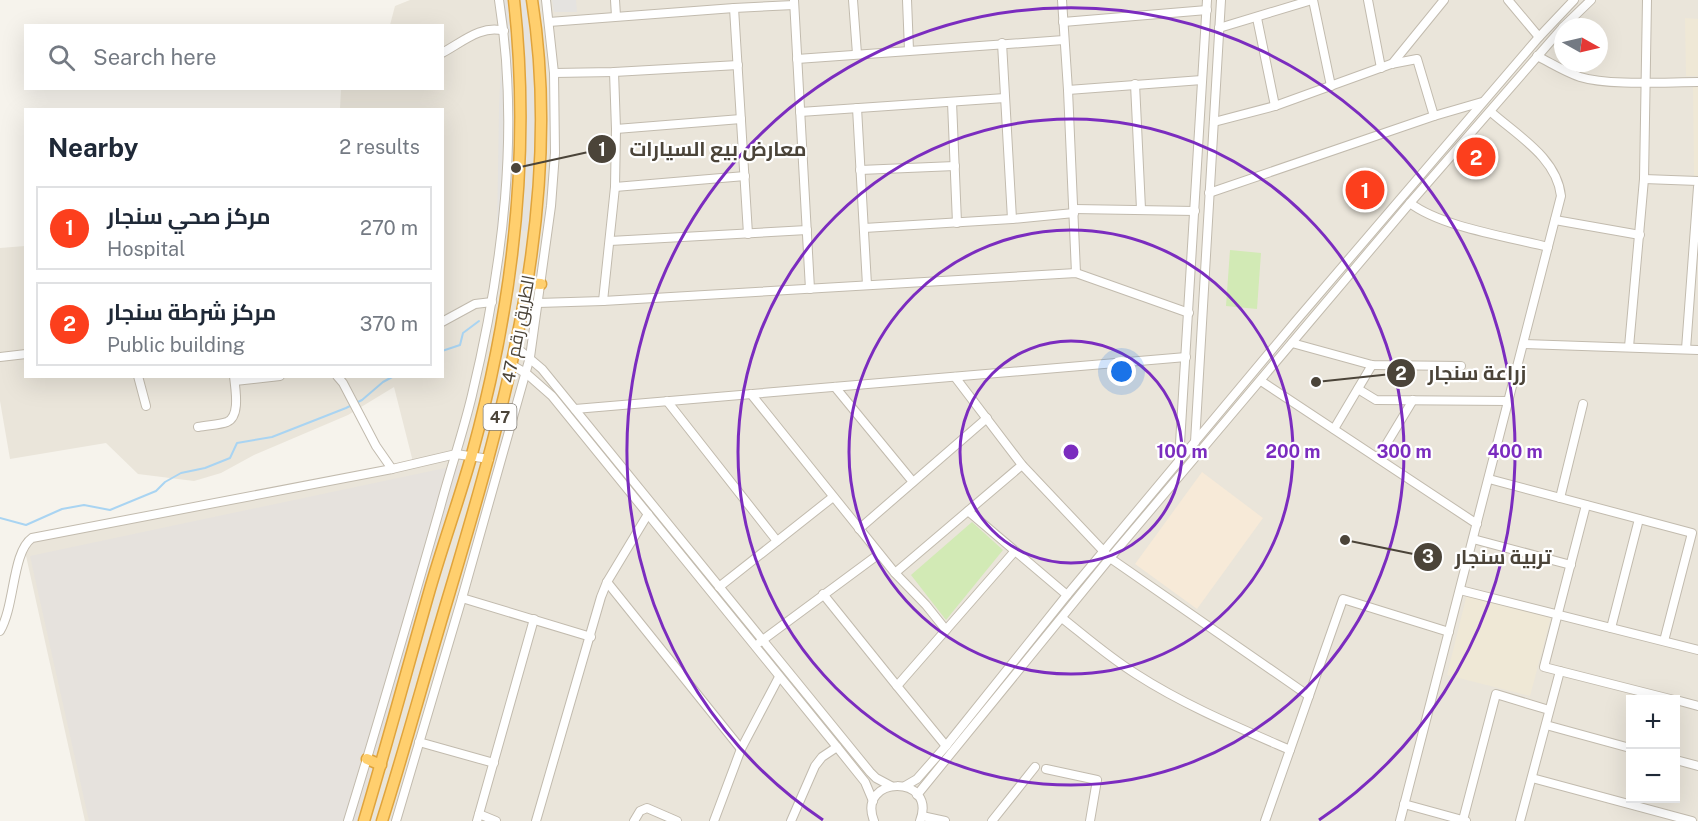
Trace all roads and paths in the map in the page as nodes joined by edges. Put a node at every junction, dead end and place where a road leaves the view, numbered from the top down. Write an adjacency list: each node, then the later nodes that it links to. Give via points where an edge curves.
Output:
1 (499, 0): 29 (street)
2 (514, 0): 83 (highway, الطريق رقم 47 / 47, via 521,119)
3 (532, 0): 85 (highway, الطريق رقم 47 / 47, via 540,151)
4 (546, 0): 26 (street)
5 (615, 0): 23 (street)
6 (693, 0): 22 (street)
7 (853, 0): 36 (street)
8 (907, 0): 34 (street)
9 (1062, 0): 27 (street)
10 (1207, 0): 21 (street)
11 (1221, 0): 28 (street)
12 (1312, 0): 24 (street); 48 (street)
13 (1444, 0): 40 (street)
14 (1508, 0): 30 (street)
15 (1574, 0): 30 (street)
16 (1590, 0): 25 (street)
17 (1647, 0): 45 (street)
18 (1371, 2): 41 (street)
19 (794, 3): 20 (street); 38 (street)
20 (734, 8): 22 (street); 39 (street)
21 (1207, 9): 27 (street); 44 (street)
22 (694, 11): 23 (street)
23 (616, 16): 26 (street)
24 (1257, 18): 28 (street); 53 (street)
25 (1572, 18)
26 (549, 22): 43 (street)
27 (1063, 22): 32 (street)
28 (1219, 28): 59 (street)
29 (504, 31): 35 (street, via 484,31); 82 (street, via 509,115)
30 (1539, 37): 52 (street)
31 (1554, 37): 37 (street)
32 (1064, 40): 33 (street); 49 (street)
33 (1002, 43): 34 (street); 50 (street)
34 (909, 50): 36 (street)
35 (444, 52)
36 (857, 54): 38 (street)
37 (1537, 56): 45 (street, via 1588,79); 56 (street)
38 (797, 59): 55 (street)
39 (738, 64): 42 (street); 58 (street)
40 (1391, 64): 41 (street); 57 (street, via 1417,59)
41 (1381, 68): 48 (street)
42 (614, 72): 43 (street); 60 (street)
43 (554, 73): 86 (street, via 553,179)
44 (1202, 80): 47 (street); 72 (street)
45 (1647, 82): 46 (street); 64 (street)
46 (1698, 82)
47 (1135, 84): 49 (street); 70 (street)
48 (1331, 86): 53 (street)
49 (1068, 90): 71 (street)
50 (1005, 98): 51 (street); 73 (street)
51 (952, 102): 54 (street); 61 (street)
52 (1484, 102): 57 (street); 128 (street)
53 (1275, 106): 59 (street)
54 (857, 108): 55 (street); 62 (street)
55 (800, 112): 77 (street)
56 (1491, 112): 69 (street); 74 (street, via 1543,157 1557,177 1561,196)
57 (1434, 116): 68 (street)
58 (741, 119): 60 (street); 63 (street)
59 (1214, 122): 68 (street)
60 (616, 129): 66 (street)
61 (955, 166): 62 (street); 75 (street)
62 (860, 170): 76 (street)
63 (745, 176): 66 (street); 78 (street)
64 (1644, 179): 65 (street); 79 (street)
65 (1698, 181)
66 (615, 187): 80 (street)
67 (1698, 187): 98 (street)
68 (1209, 193): 123 (street)
69 (1410, 203): 81 (street, via 1444,221); 94 (street)
70 (1141, 209): 71 (street); 72 (street)
71 (1074, 211): 73 (street); 84 (street)
72 (1194, 211): 92 (street)
73 (1012, 219): 75 (street)
74 (1555, 220): 79 (street); 81 (street)
75 (957, 223): 76 (street)
76 (864, 228): 87 (street)
77 (807, 230): 78 (street); 88 (street)
78 (748, 234): 80 (street)
79 (1640, 235): 97 (street)
80 (610, 241): 89 (street)
81 (1548, 247): 95 (street)
82 (500, 252): 83 (highway); 90 (street)
83 (512, 253): 131 (highway, الطريق رقم 47 / 47, via 495,358)
84 (1076, 273): 87 (street); 92 (street)
85 (528, 283): 86 (highway); 96 (highway, الطريق رقم 47 / 47)
86 (541, 284): 91 (street)
87 (867, 285): 88 (street)
88 (810, 289): 89 (street)
89 (603, 301): 91 (street)
90 (492, 302): 93 (street, via 475,304); 130 (street)
91 (538, 303): 102 (street)
92 (1189, 313): 103 (street)
93 (444, 321)
94 (1292, 344): 105 (street); 113 (street)
95 (1524, 344): 97 (street); 119 (street)
96 (516, 346): 102 (street); 104 (highway, الطريق رقم 47 / 47)
97 (1629, 347): 98 (street)
98 (1686, 350): 99 (street)
99 (1698, 350)
100 (24, 354): 101 (street)
101 (0, 357)
102 (530, 357): 107 (street); 124 (street)
103 (1186, 357): 108 (street); 122 (street)
104 (512, 365): 107 (street); 133 (highway, الطريق رقم 47 / 47)
105 (1372, 365): 106 (street); 115 (street)
106 (1461, 366)
107 (527, 374): 143 (street, via 552,396); 147 (street)
108 (955, 376): 114 (street); 125 (street)
109 (139, 378): 121 (street)
110 (249, 378): 112 (street)
111 (339, 378): 136 (street)
112 (234, 379): 126 (street, via 232,418)
113 (1261, 381): 127 (street); 129 (street)
114 (834, 387): 116 (street); 138 (street)
115 (1358, 389): 117 (street, via 1376,400); 127 (street)
116 (751, 394): 118 (street); 139 (street)
117 (1413, 400): 119 (street); 132 (street)
118 (667, 401): 124 (street); 150 (street)
119 (1509, 401): 137 (street)
120 (1583, 404): 140 (street)
121 (146, 406)
122 (1183, 406): 123 (street); 134 (street)
123 (1196, 407): 128 (street)
124 (575, 409): 158 (street)
125 (987, 418): 135 (street); 138 (street)
126 (198, 427)
127 (1334, 429): 132 (street)
128 (1195, 443): 129 (street); 134 (street)
129 (1201, 452): 154 (street)
130 (456, 454): 131 (street); 136 (street); 190 (street)
131 (472, 456): 133 (street); 193 (highway, الطريق رقم 47 / 47, via 430,587)
132 (1378, 458): 146 (street)
133 (489, 459): 145 (highway, الطريق رقم 47 / 47)
134 (1179, 461): 152 (street)
135 (1023, 465): 142 (street); 152 (street)
136 (392, 469): 168 (street, via 33,538 23,548 7,617)
137 (1489, 479): 140 (street); 146 (street)
138 (913, 482): 148 (street)
139 (833, 497): 148 (street); 150 (street)
140 (1560, 498): 141 (street)
141 (1586, 505): 144 (street); 155 (street)
142 (968, 511): 151 (street); 156 (street)
143 (648, 514): 157 (street); 173 (street)
144 (1639, 519): 166 (street); 172 (street, via 1692,533)
145 (471, 520): 147 (highway); 210 (highway, الطريق رقم 47 / 47)
146 (1477, 524): 149 (street)
147 (483, 525): 162 (street)
148 (859, 529): 153 (street)
149 (1473, 539): 155 (street); 159 (street)
150 (777, 541): 158 (street)
151 (1014, 552): 161 (street); 167 (street)
152 (1103, 552): 154 (street); 161 (street)
153 (879, 554): 156 (street); 160 (street)
154 (1110, 558): 164 (street); 179 (street)
155 (1571, 565): 163 (street)
156 (895, 573): 167 (street)
157 (607, 582): 170 (street); 188 (street)
158 (719, 587): 171 (street)
159 (1460, 590): 163 (street); 169 (street)
160 (823, 594): 171 (street); 177 (street)
161 (1067, 595): 185 (street)
162 (462, 598): 165 (street); 184 (street)
163 (1558, 614): 166 (street); 175 (street, via 1544,667)
164 (1062, 618): 189 (street, via 1155,686); 200 (street)
165 (534, 619): 170 (street); 192 (street)
166 (1611, 628): 172 (street)
167 (946, 630): 177 (street)
168 (0, 631)
169 (1449, 632): 179 (street, via 1343,599); 202 (street)
170 (591, 637): 213 (street)
171 (763, 640): 173 (street); 198 (street, via 870,772)
172 (1664, 641): 174 (street)
173 (755, 646): 176 (street)
174 (1698, 650)
175 (1560, 671): 178 (street); 182 (street)
176 (779, 677): 186 (street); 188 (street)
177 (897, 686): 185 (street)
178 (1655, 695)
179 (1309, 696): 189 (street)
180 (1680, 701): 181 (street)
181 (1698, 706)
182 (1550, 710): 183 (street); 207 (street, via 1496,694)
183 (1546, 725): 187 (street); 197 (street)
184 (419, 742): 192 (street); 211 (street)
185 (946, 746): 199 (street, via 917,779)
186 (837, 747): 201 (street, via 865,782); 217 (street, via 814,766)
187 (1626, 747)
188 (741, 749): 216 (street)
189 (1290, 750): 206 (street)
190 (367, 759): 193 (highway); 208 (street)
191 (1680, 761): 194 (street)
192 (494, 763): 204 (street)
193 (381, 765): 209 (highway, الطريق رقم 47 / 47)
194 (1698, 766)
195 (1035, 767): 220 (street)
196 (1046, 769): 221 (street, via 1097,780)
197 (1532, 778): 223 (street); 224 (street)
198 (891, 786): 199 (street); 201 (street)
199 (905, 786): 200 (street)
200 (917, 795): 205 (street)
201 (873, 801): 218 (street)
202 (1404, 804): 203 (street); 222 (street)
203 (1435, 817): 207 (street)
204 (478, 818): 212 (street)
205 (921, 819): 219 (street)
206 (1268, 820)
207 (1465, 820)
208 (348, 821)
209 (364, 821)
210 (382, 821)
211 (396, 821)
212 (496, 821)
213 (536, 821)
214 (634, 821): 215 (street, via 647,808)
215 (677, 821)
216 (714, 821)
217 (791, 821)
218 (874, 821)
219 (945, 821)
220 (992, 821)
221 (1090, 821)
222 (1400, 821)
223 (1520, 821)
224 (1692, 821)

